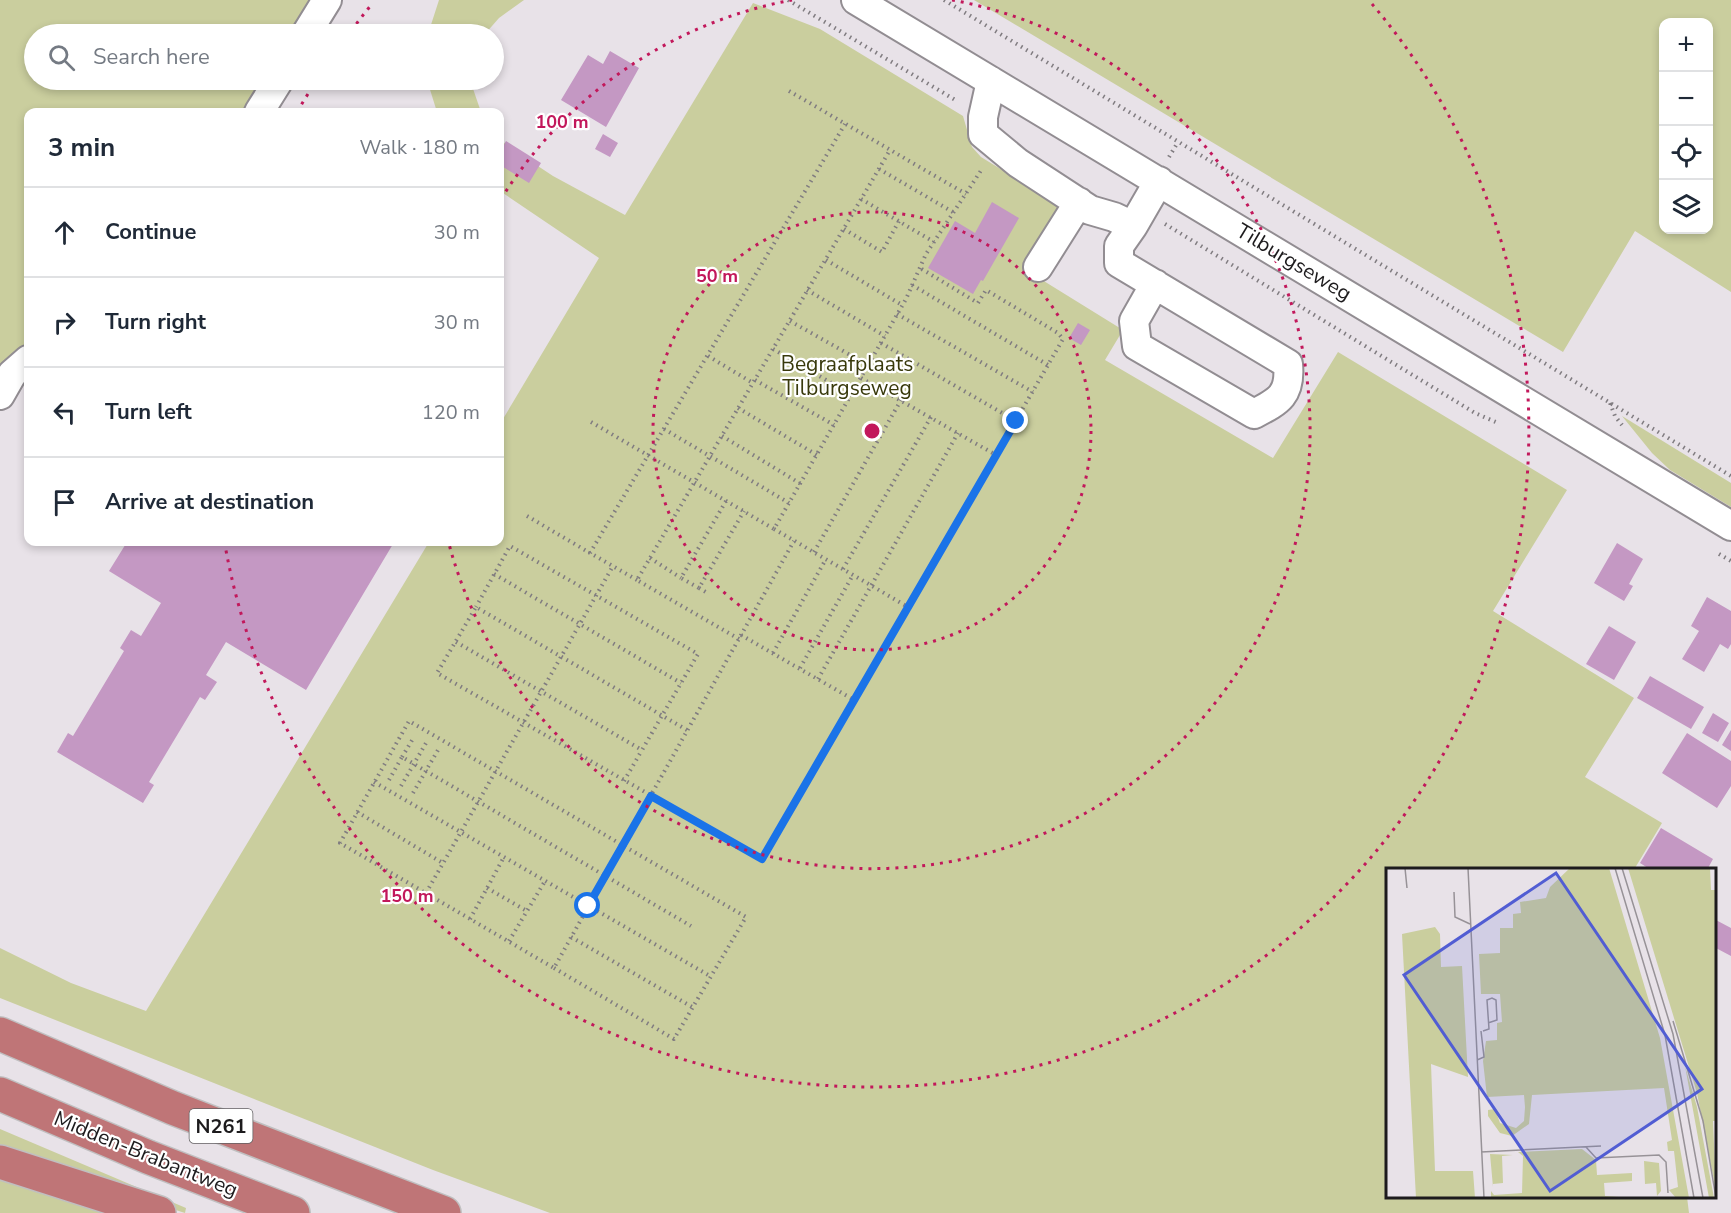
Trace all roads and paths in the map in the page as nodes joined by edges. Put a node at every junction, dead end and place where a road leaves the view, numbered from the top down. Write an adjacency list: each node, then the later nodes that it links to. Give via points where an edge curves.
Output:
1 (327, 0): 4 (street)
2 (856, 0): 5 (street, Tilburgseweg)
3 (944, 0): 56 (path, Tilburgseweg)
4 (312, 24)
5 (991, 81): 10 (street, via 983,134); 13 (street, Tilburgseweg)
6 (273, 90): 8 (street)
7 (789, 91): 9 (path)
8 (262, 108)
9 (846, 124): 11 (path); 34 (path)
10 (998, 146): 14 (path); 16 (street)
11 (890, 150): 12 (path); 14 (path)
12 (879, 169): 15 (path); 17 (path)
13 (1158, 181): 19 (street); 63 (street, Tilburgseweg)
14 (966, 194): 17 (path)
15 (861, 199): 18 (path); 20 (path)
16 (1078, 202): 19 (street); 23 (street)
17 (953, 212): 21 (path)
18 (899, 221): 20 (path, via 882,252); 21 (path)
19 (1133, 226): 25 (street, via 1119,246 1119,262)
20 (844, 229): 22 (path)
21 (934, 242): 24 (path)
22 (826, 260): 27 (path); 28 (path)
23 (1038, 267)
24 (920, 268): 26 (path); 37 (path, via 978,303 986,290 1058,333 1063,339)
25 (1155, 284): 25 (street, via 1288,364 1290,380 1279,401 1254,414 1137,346 1134,321)
26 (912, 285): 28 (path); 37 (path)
27 (807, 290): 30 (path); 31 (path)
28 (902, 305): 29 (path)
29 (897, 314): 31 (path); 40 (path)
30 (790, 321): 33 (path); 36 (path)
31 (885, 336): 32 (path)
32 (881, 343): 36 (path); 46 (path)
33 (773, 349): 39 (path); 42 (path)
34 (708, 356): 39 (path); 49 (path)
35 (24, 364): 41 (street, via 12,374)
36 (868, 365): 38 (path)
37 (1048, 365): 40 (path)
38 (861, 378): 42 (path); 43 (path)
39 (754, 381): 44 (path); 48 (path)
40 (1033, 392): 46 (path)
41 (0, 395)
42 (852, 395): 48 (path)
43 (901, 400): 45 (path); 66 (path)
44 (738, 408): 51 (path); 52 (path)
45 (931, 417): 50 (path); 71 (path)
46 (1016, 421): 53 (path)
47 (591, 422): 54 (path)
48 (834, 425): 52 (path)
49 (664, 429): 54 (path); 55 (path)
50 (958, 433): 53 (path); 76 (path)
51 (722, 436): 55 (path); 58 (path)
52 (817, 455): 58 (path)
53 (996, 455): 81 (path)
54 (649, 456): 57 (path); 67 (path)
55 (709, 456): 57 (path); 60 (path)
56 (1731, 476)
57 (694, 482): 59 (path); 68 (path)
58 (801, 484): 60 (path)
59 (726, 501): 61 (path); 74 (path)
60 (789, 503): 64 (path)
61 (744, 511): 64 (path); 77 (path)
62 (527, 516): 67 (path)
63 (1731, 526)
64 (774, 529): 65 (path)
65 (794, 541): 66 (path); 83 (path)
66 (814, 552): 69 (path)
67 (590, 553): 70 (path)
68 (650, 558): 74 (path); 75 (path)
69 (826, 559): 71 (path); 85 (path)
70 (613, 566): 75 (path); 79 (path)
71 (843, 569): 73 (path)
72 (494, 574): 79 (path, via 510,546); 80 (path); 82 (path)
73 (853, 575): 76 (path); 87 (path)
74 (681, 578): 77 (path)
75 (637, 580): 83 (path)
76 (870, 585): 81 (path); 88 (path)
77 (699, 588): 78 (path)
78 (709, 594)
79 (596, 595): 82 (path); 89 (path, via 698,654)
80 (476, 607): 84 (path); 86 (path)
81 (908, 607): 91 (path)
82 (580, 624): 86 (path); 89 (path)
83 (740, 637): 85 (path); 94 (path)
84 (456, 642): 90 (path); 93 (path, via 437,673)
85 (773, 653): 87 (path)
86 (561, 657): 90 (path); 92 (path)
87 (800, 668): 88 (path)
88 (818, 679): 91 (path)
89 (681, 683): 92 (path)
90 (541, 691): 93 (path); 98 (path)
91 (854, 700): 108 (path, via 762,859)
92 (663, 716): 94 (path); 98 (path)
93 (523, 723): 102 (path); 104 (path)
94 (687, 730): 108 (path)
95 (414, 737): 99 (path)
96 (426, 743): 100 (path)
97 (438, 750): 101 (path)
98 (642, 750): 104 (path)
99 (402, 758): 100 (path); 103 (path)
100 (414, 765): 101 (path); 106 (path)
101 (426, 771): 107 (path); 109 (path)
102 (495, 771): 105 (path, via 409,721); 109 (path); 112 (path)
103 (389, 780)
104 (624, 781): 108 (path)
105 (374, 782): 110 (path); 111 (path)
106 (401, 786)
107 (413, 793)
108 (651, 796): 112 (path)
109 (477, 802): 111 (path); 115 (path)
110 (357, 812): 114 (path); 118 (path, via 340,843)
111 (460, 832): 113 (path); 114 (path)
112 (623, 845): 115 (path); 126 (path, via 746,917)
113 (504, 857): 116 (path); 117 (path)
114 (444, 863): 118 (path)
115 (606, 876): 119 (path); 122 (path)
116 (545, 881): 119 (path); 120 (path)
117 (487, 888): 120 (path); 121 (path)
118 (426, 894): 121 (path)
119 (588, 906): 123 (path); 126 (path)
120 (527, 911): 124 (path)
121 (470, 919): 124 (path)
122 (691, 926)
123 (572, 937): 125 (path); 127 (path)
124 (509, 941): 125 (path)
125 (554, 968): 127 (path, via 674,1039)
126 (710, 976): 127 (path)
127 (692, 1007)
128 (0, 1034): 133 (highway, N261, via 173,1108)
129 (0, 1094): 132 (highway, Midden-Brabantweg / N261)
130 (0, 1162): 131 (highway)
131 (159, 1213)
132 (292, 1213)
133 (444, 1213)

